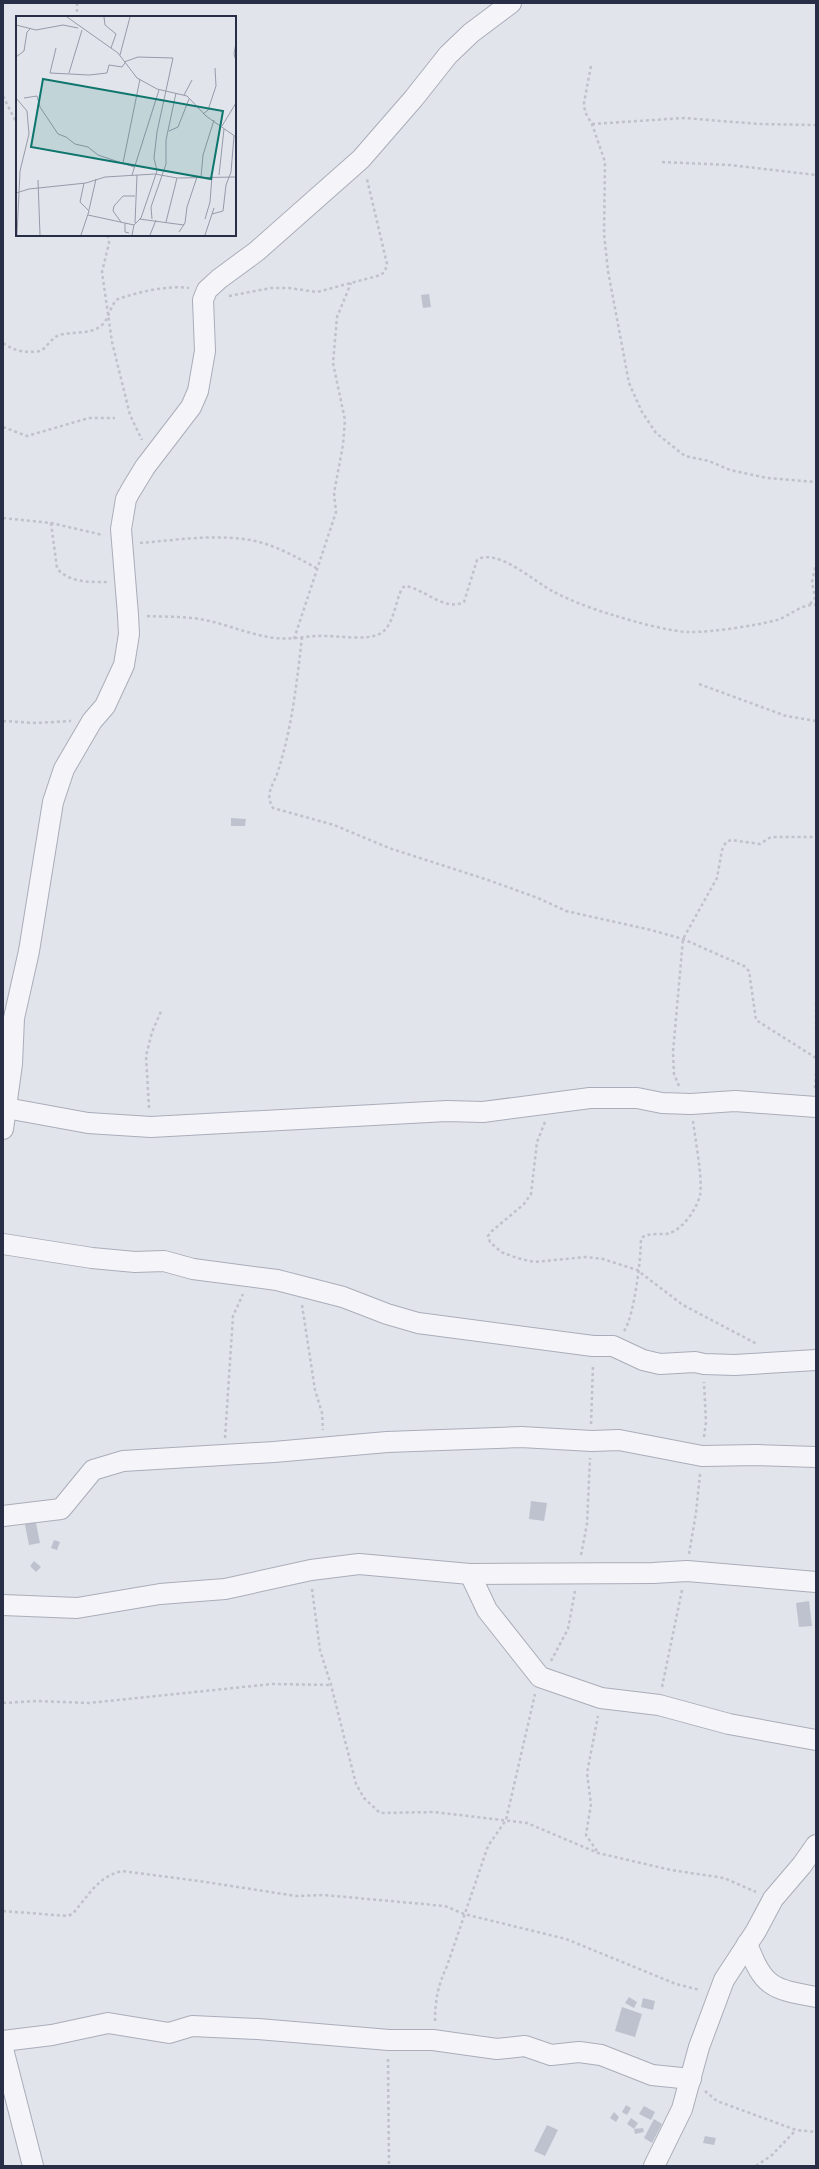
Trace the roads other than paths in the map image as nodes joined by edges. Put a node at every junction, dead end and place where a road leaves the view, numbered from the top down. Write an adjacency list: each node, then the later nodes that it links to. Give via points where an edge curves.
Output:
1 (511, 3): 3 (street, via 471,33 448,55 361,159 262,246 219,279 205,295 205,351 198,391 191,408 151,458 126,499 121,529 129,634 124,665 105,706 92,721 64,769 52,802 29,951 14,1018 12,1064)
2 (816, 1107): 3 (street, via 735,1101 691,1104 662,1103 637,1098 590,1098 483,1112 447,1111 151,1127 88,1123)
3 (6, 1108): 4 (street)
4 (3, 1129)
5 (3, 1244): 6 (street, via 92,1258 135,1262 164,1261 193,1269 300,1284 418,1323 593,1346 613,1346 654,1363 695,1362 735,1365)
6 (816, 1360)
7 (816, 1458): 8 (street, via 702,1456 620,1440 521,1437 432,1439 123,1461 93,1470 61,1509)
8 (3, 1516)
9 (470, 1574): 10 (street, via 653,1573 687,1570); 11 (street, via 358,1564 311,1570 225,1589 160,1594 77,1608); 12 (street, via 487,1610 540,1678 601,1698 659,1705 729,1724)
10 (816, 1582)
11 (3, 1605)
12 (816, 1740)
13 (816, 1845): 14 (street, via 773,1899)
14 (747, 1944): 15 (street, via 765,1980 776,1987); 18 (street, via 724,1980 699,2047)
15 (816, 1997)
16 (3, 2041): 18 (street, via 52,2035 108,2023 169,2033 192,2026 258,2029 389,2040 433,2040 497,2050 525,2046 551,2055 579,2052 601,2056 652,2075)
17 (3, 2049): 19 (street)
18 (691, 2079): 20 (street, via 682,2109)
19 (33, 2166)
20 (654, 2166)

